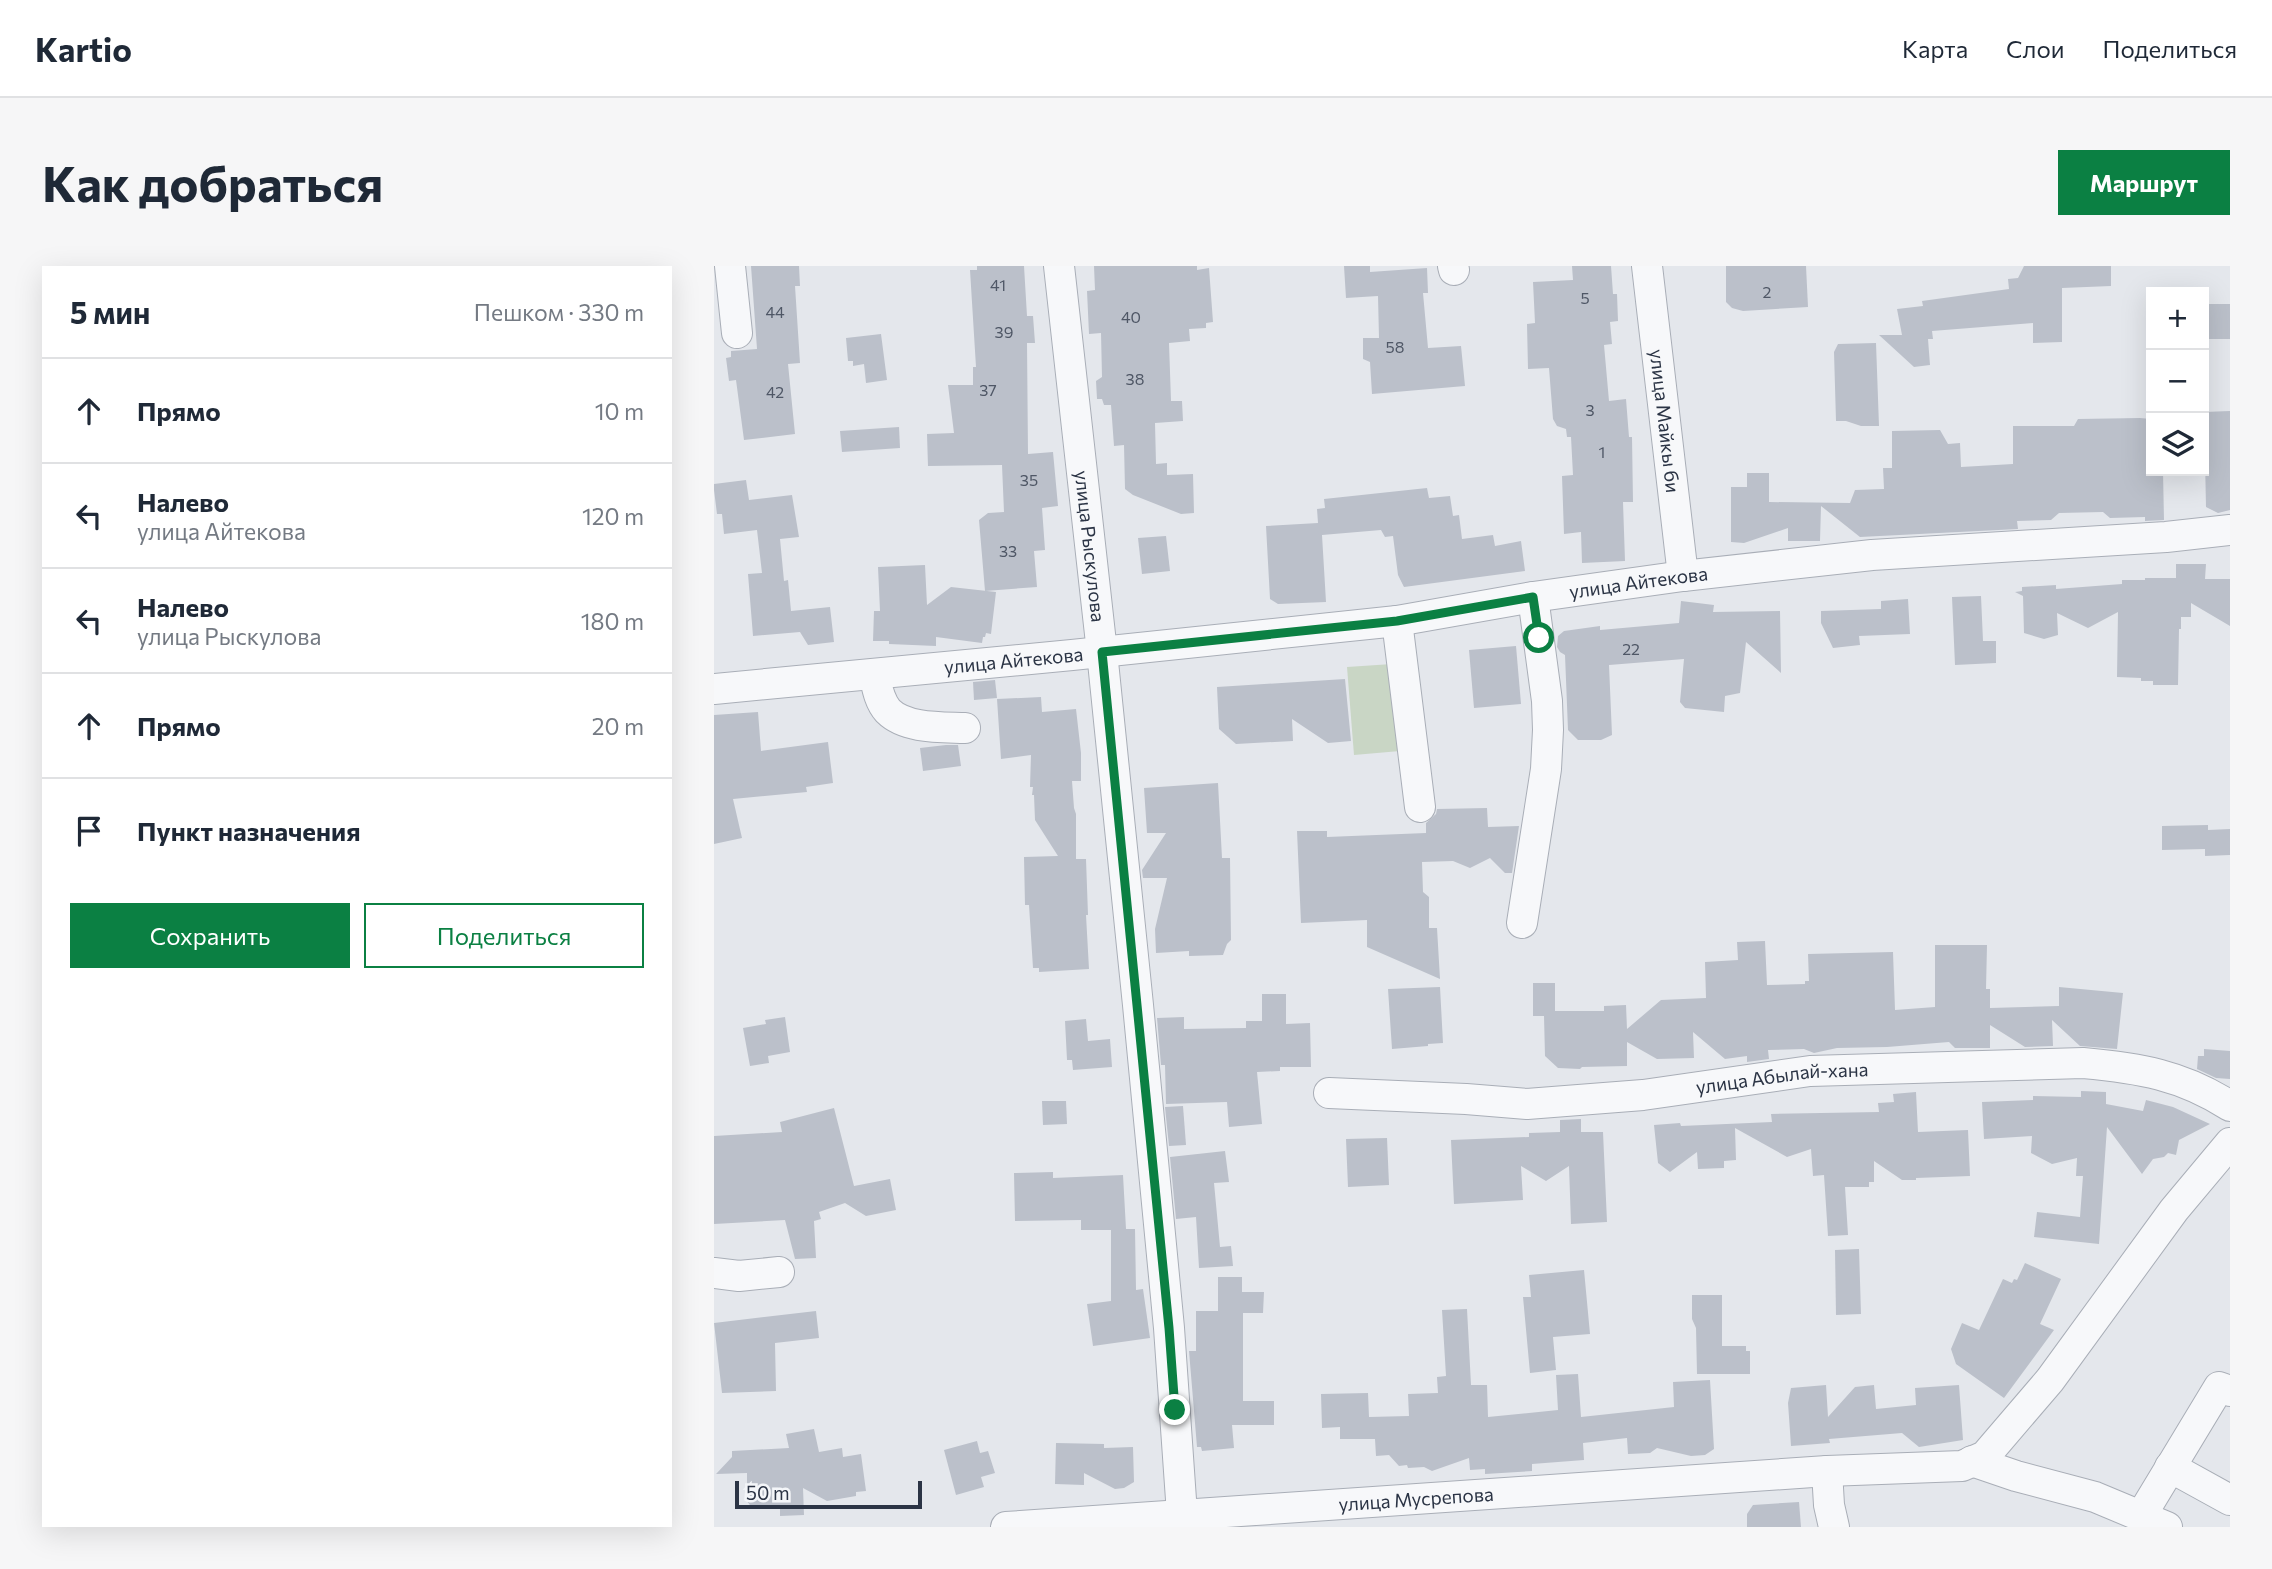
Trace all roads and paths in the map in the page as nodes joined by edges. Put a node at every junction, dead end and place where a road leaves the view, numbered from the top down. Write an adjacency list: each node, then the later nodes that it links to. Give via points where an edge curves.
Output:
1 (730, 266): 4 (street)
2 (1059, 266): 9 (street, улица Рыскулова)
3 (1647, 266): 6 (street, улица Майкы би)
4 (737, 333)
5 (2230, 530): 6 (street, улица Айтекова, via 1872,555)
6 (1683, 576): 7 (street, улица Айтекова)
7 (1533, 597): 8 (street, улица Айтекова); 14 (street, via 1548,730)
8 (1397, 621): 9 (street, улица Айтекова); 13 (street)
9 (1102, 652): 10 (street, улица Айтекова); 25 (street, улица Рыскулова, via 1169,1328)
10 (874, 674): 11 (street, улица Айтекова); 12 (street, via 888,711 905,721)
11 (714, 690)
12 (965, 728)
13 (1420, 807)
14 (1522, 923)
15 (1329, 1093): 16 (street, улица Абылай-хана, via 1527,1104 1643,1095 1810,1071 2071,1063 2165,1075)
16 (2230, 1105)
17 (2230, 1143): 21 (street, via 2050,1380 1985,1456)
18 (779, 1272): 19 (street)
19 (714, 1273)
20 (2230, 1391): 22 (street, via 2219,1387)
21 (1972, 1461): 23 (street); 27 (street, via 2095,1497)
22 (2170, 1467): 24 (street); 27 (street)
23 (1827, 1471): 26 (street, улица Мусрепова); 29 (street)
24 (2230, 1500)
25 (1182, 1514): 26 (street, улица Мусрепова); 28 (street, улица Мусрепова)
26 (1346, 1516)
27 (2154, 1522)
28 (1006, 1527)
29 (1834, 1527)

